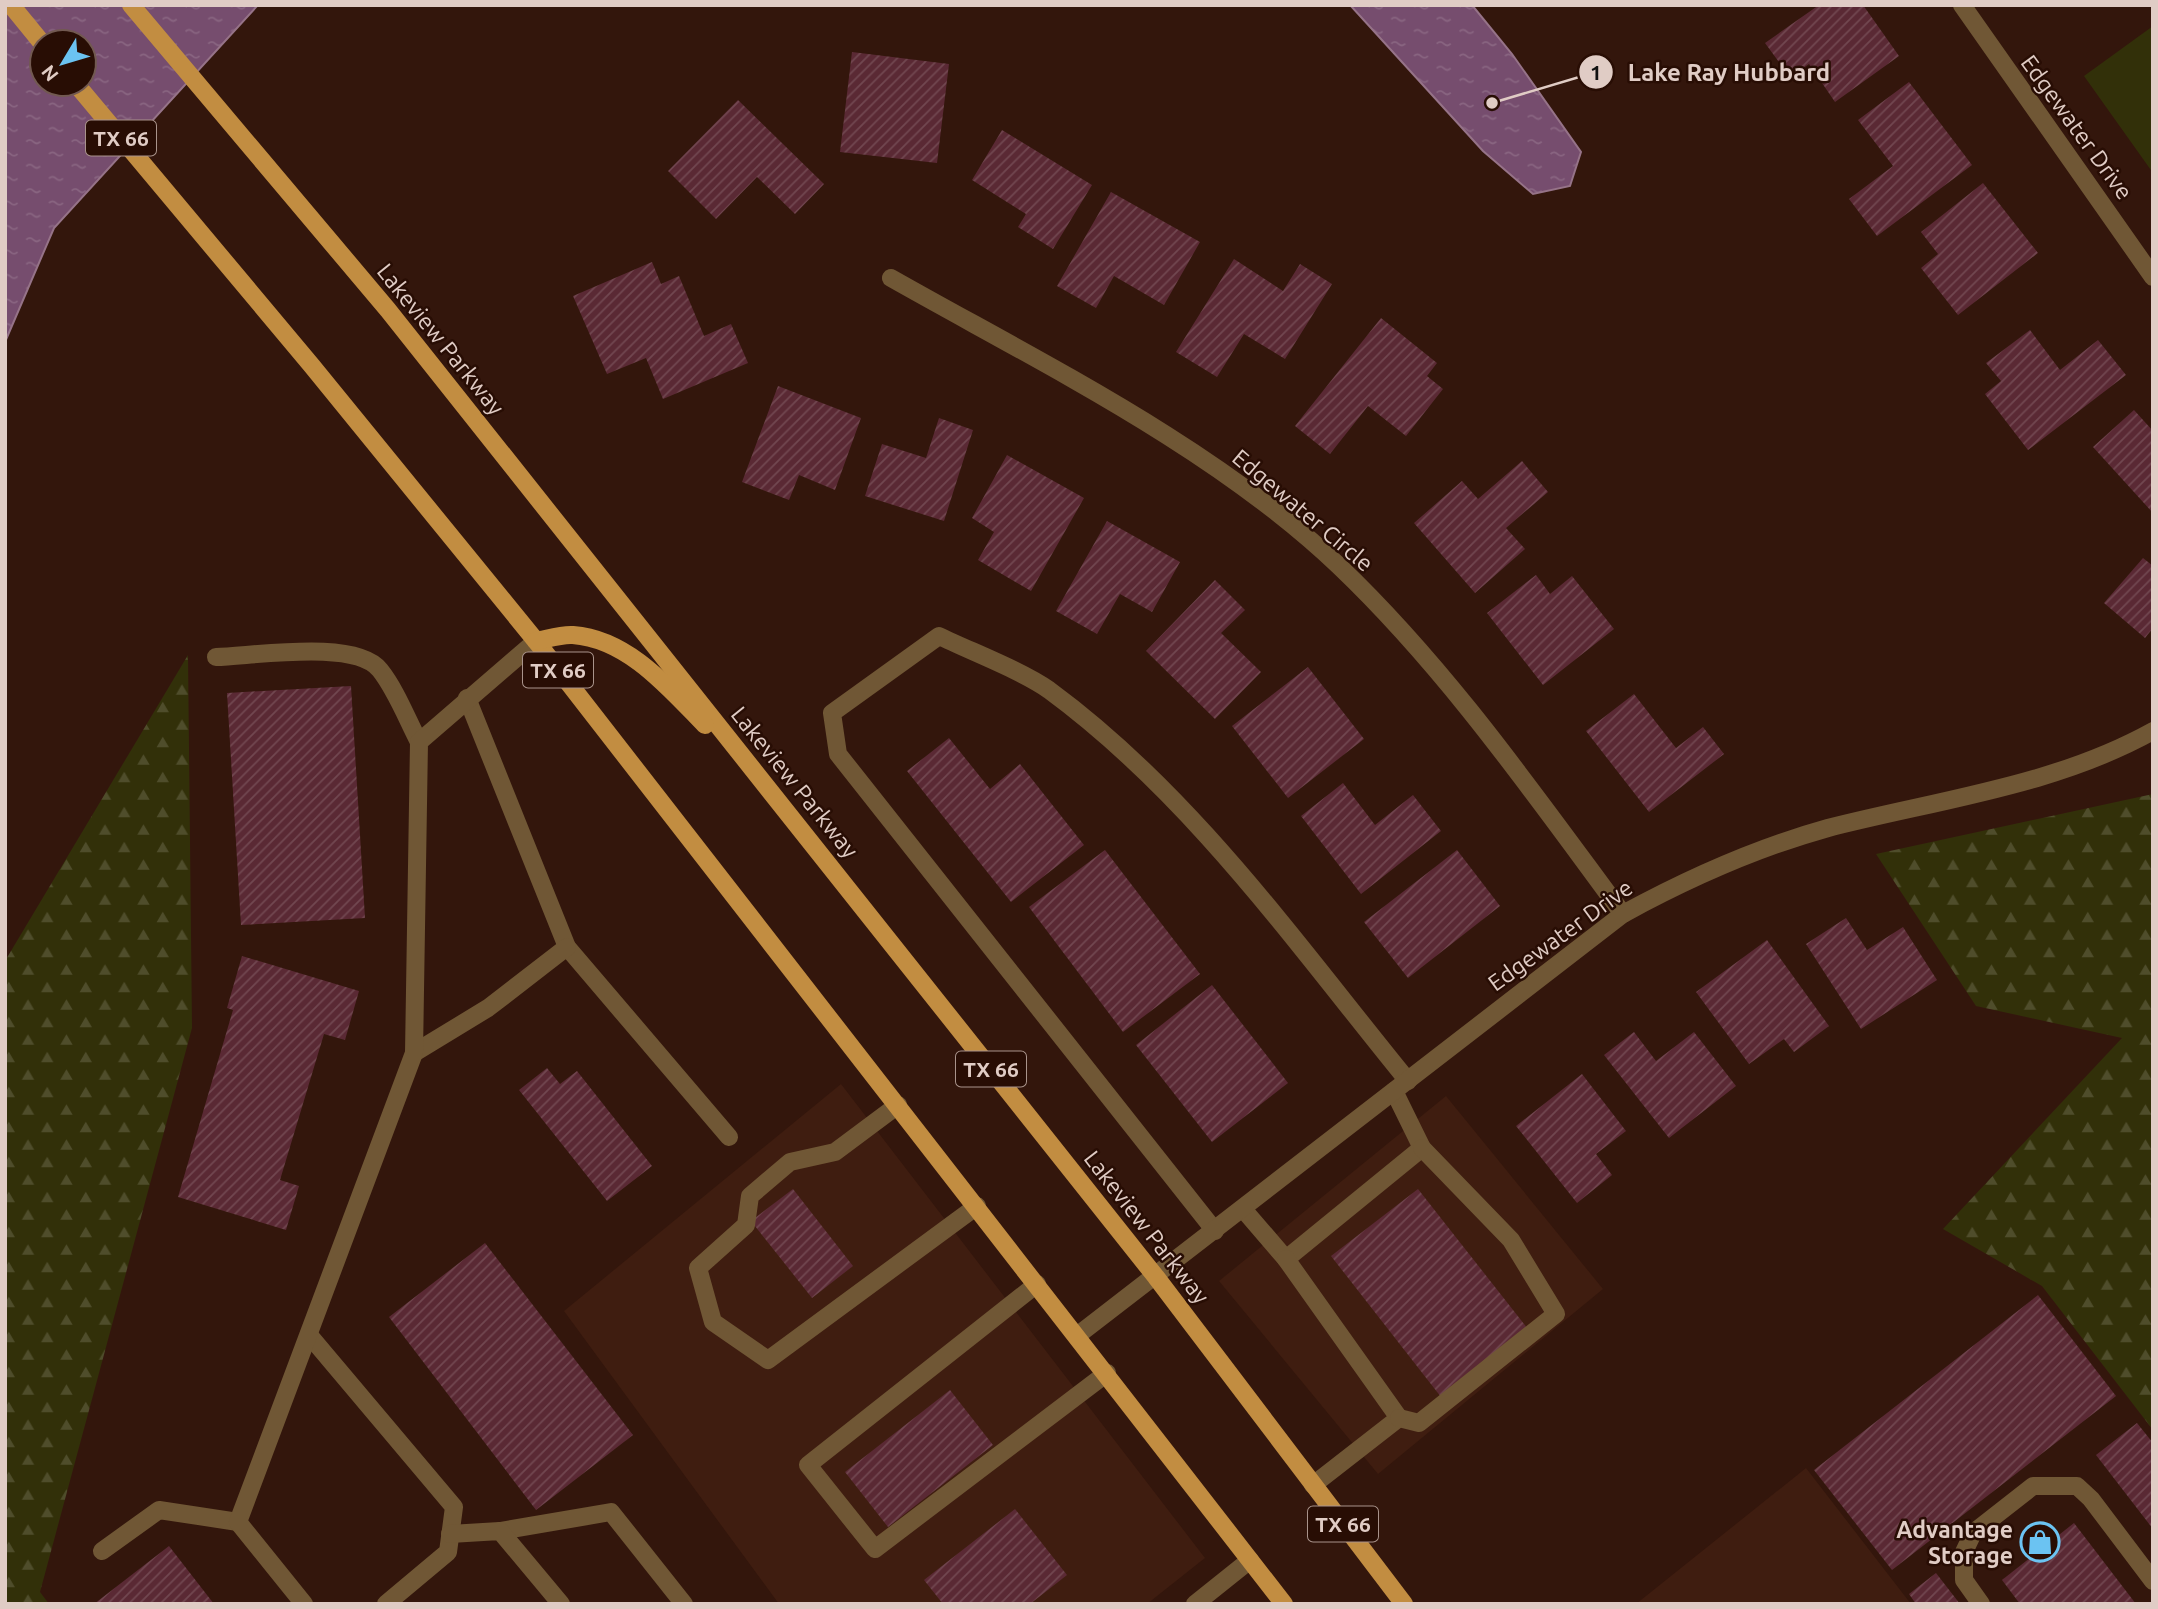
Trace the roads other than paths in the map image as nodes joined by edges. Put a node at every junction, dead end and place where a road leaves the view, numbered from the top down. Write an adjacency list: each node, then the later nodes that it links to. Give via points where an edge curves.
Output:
1 (10, 5): 4 (main road)
2 (131, 5): 13 (main road, Lakeview Parkway / TX 66, via 388,310)
3 (1962, 5): 6 (street, Edgewater Drive)
4 (29, 28)
5 (88, 98): 8 (main road, TX 66)
6 (2153, 277)
7 (891, 278): 14 (street, Edgewater Circle, via 1184,445 1338,564 1413,641)
8 (536, 641): 10 (street); 13 (main road, via 572,635 610,643 660,679); 18 (main road, TX 66)
9 (216, 657): 12 (street, via 355,654 379,668)
10 (467, 698): 12 (street); 15 (street)
11 (2153, 731): 14 (street, Edgewater Drive, via 2100,758 2063,770 1825,829 1701,872)
12 (419, 742): 16 (street)
13 (776, 798): 25 (main road, Lakeview Parkway / TX 66)
14 (1623, 914): 17 (street, Edgewater Drive)
15 (567, 947): 16 (street, via 488,1008); 19 (street)
16 (414, 1053): 27 (street)
17 (1401, 1086): 20 (street); 22 (street, Edgewater Drive); 23 (street, via 1225,856 1133,760 1047,689 939,636 832,713 838,754)
18 (898, 1105): 21 (main road, TX 66); 21 (street, via 835,1152 790,1162 750,1196 746,1226 698,1268 713,1322 768,1360)
19 (729, 1137)
20 (1422, 1148): 24 (street); 30 (street, via 1511,1240 1556,1314 1419,1423)
21 (977, 1206): 26 (main road, TX 66)
22 (1243, 1209): 23 (street, Edgewater Drive); 24 (street)
23 (1214, 1231): 25 (street, Edgewater Drive)
24 (1286, 1259): 30 (street)
25 (1156, 1277): 28 (street, Edgewater Drive); 31 (main road, Lakeview Parkway / TX 66)
26 (1037, 1284): 28 (main road, TX 66); 29 (street, via 808,1465 875,1549)
27 (309, 1335): 32 (street); 34 (street, via 454,1507)
28 (1078, 1335): 29 (main road, TX 66)
29 (1107, 1373): 36 (main road, TX 66)
30 (1399, 1418): 31 (street)
31 (1313, 1485): 44 (main road, Lakeview Parkway / TX 66)
32 (238, 1522): 35 (street, via 159,1510); 38 (street)
33 (500, 1531): 34 (street); 40 (street); 41 (street, via 611,1513)
34 (450, 1534): 39 (street, via 448,1552)
35 (102, 1551)
36 (1250, 1560): 42 (street); 43 (main road, TX 66)
37 (2153, 1581): 45 (street, via 2077,1486 2033,1486 1973,1533 1964,1552 1964,1580)
38 (304, 1604)
39 (386, 1604)
40 (561, 1604)
41 (684, 1604)
42 (1195, 1604)
43 (1284, 1604)
44 (1404, 1604)
45 (1980, 1604)

